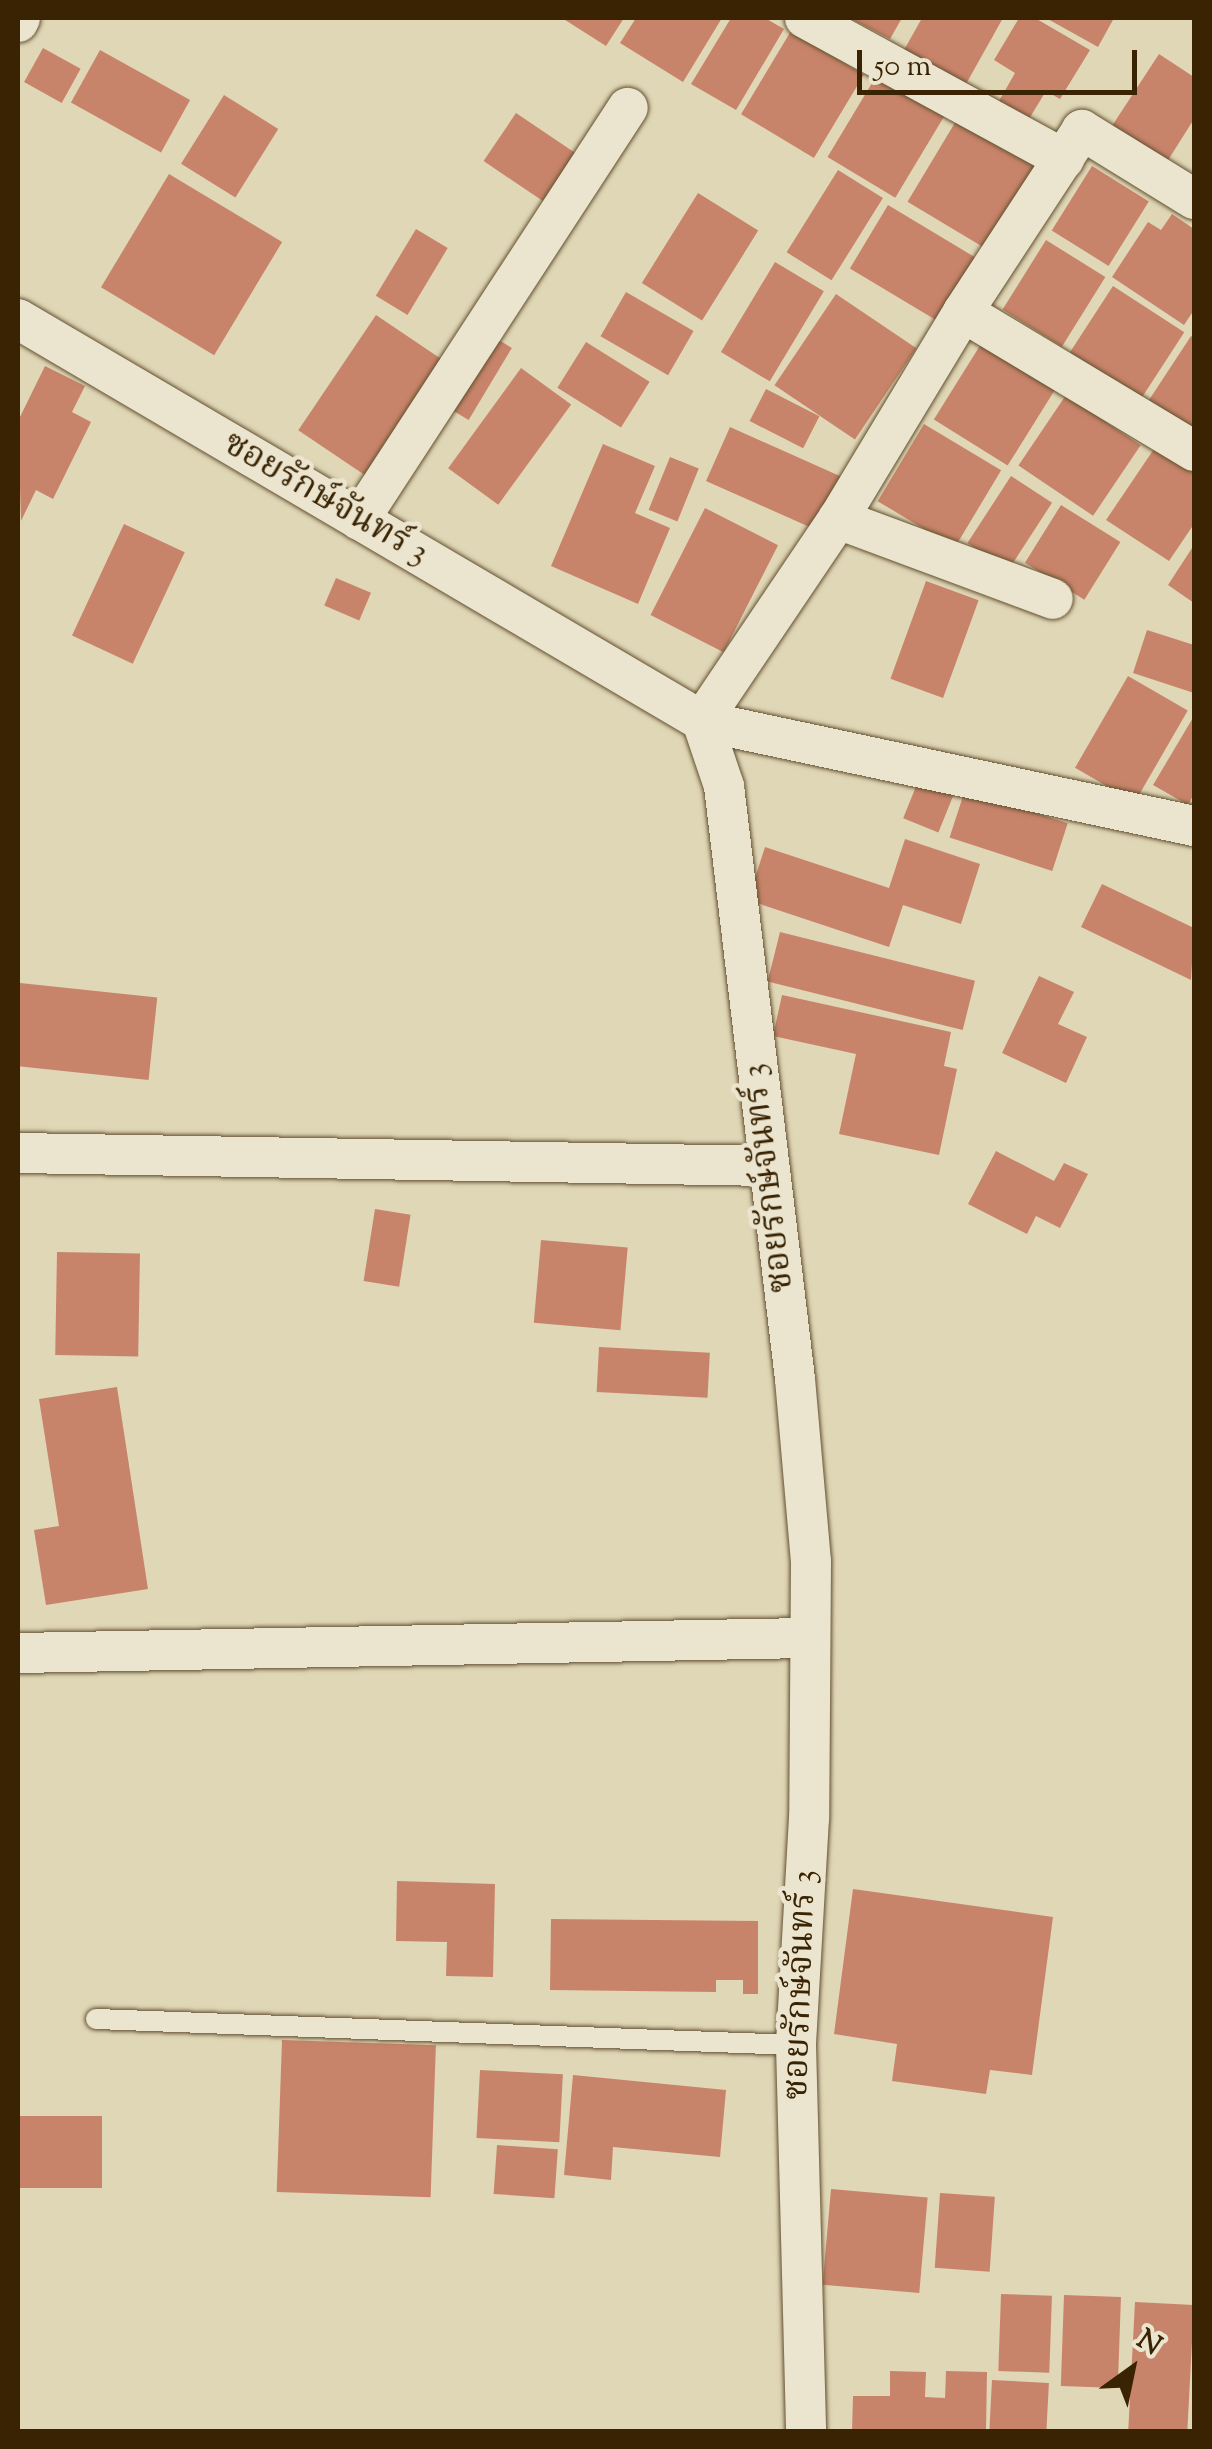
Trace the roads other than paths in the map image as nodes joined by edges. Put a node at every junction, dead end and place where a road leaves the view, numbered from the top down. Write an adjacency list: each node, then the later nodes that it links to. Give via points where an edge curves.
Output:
1 (813, 19): 3 (street)
2 (628, 108): 9 (street)
3 (1064, 159): 4 (street, via 1082,130); 5 (street)
4 (1194, 199)
5 (962, 312): 7 (street); 8 (street)
6 (18, 319): 9 (street, ซอยรักษ์จันทร์ 3)
7 (1194, 451)
8 (838, 519): 10 (street); 11 (street)
9 (359, 520): 11 (street, ซอยรักษ์จันทร์ 3)
10 (1053, 599)
11 (702, 721): 12 (street); 14 (street, ซอยรักษ์จันทร์ 3, via 724,786)
12 (1194, 826)
13 (18, 1153): 14 (street)
14 (768, 1166): 15 (street, ซอยรักษ์จันทร์ 3, via 795,1380 810,1562)
15 (809, 1638): 16 (street); 18 (street, ซอยรักษ์จันทร์ 3, via 809,1818)
16 (18, 1653)
17 (96, 2019): 18 (lane)
18 (796, 2045): 19 (street, ซอยรักษ์จันทร์ 3)
19 (806, 2432)

